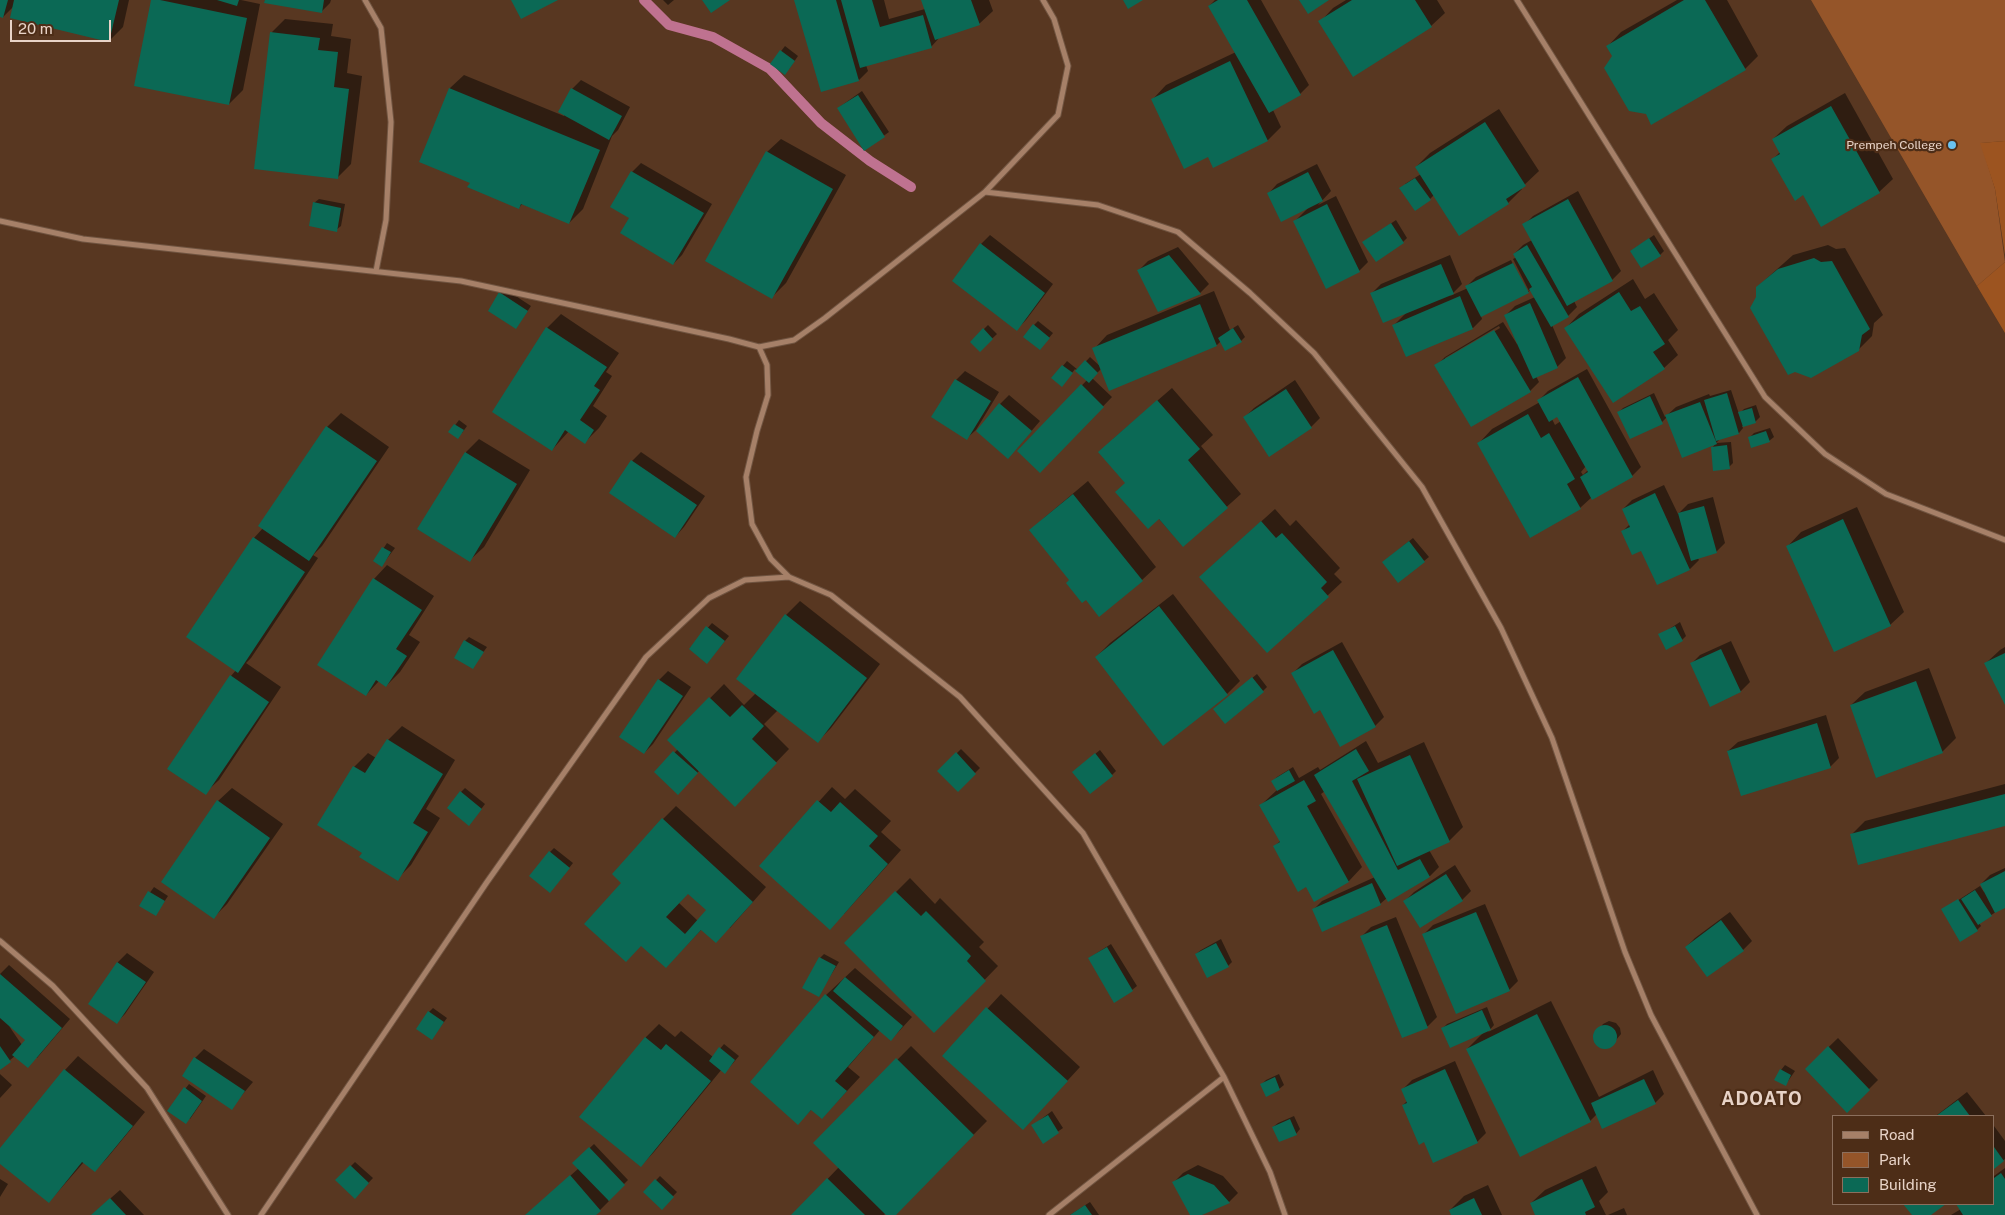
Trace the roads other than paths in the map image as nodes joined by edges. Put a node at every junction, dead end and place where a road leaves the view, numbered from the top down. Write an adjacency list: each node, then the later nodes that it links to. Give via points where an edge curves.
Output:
1 (365, 0): 6 (street, via 380,28 391,122 386,220)
2 (1043, 0): 4 (street, via 1054,19 1068,66 1058,115)
3 (1517, 0): 8 (street, via 1765,397 1825,454 1886,494)
4 (985, 192): 7 (street, via 794,340); 16 (street, via 1098,205 1178,232 1314,352 1422,487 1502,628 1552,738 1625,952 1651,1015)
5 (0, 221): 6 (street, via 83,239)
6 (376, 272): 7 (street, via 461,281)
7 (758, 347): 9 (street, via 767,365 768,394 746,477 752,524 771,559)
8 (2005, 540)
9 (789, 577): 11 (street, via 831,595 960,697 1083,833); 13 (street, via 745,580 709,598 646,657 486,882)
10 (0, 940): 12 (street, via 52,986 148,1088)
11 (1224, 1077): 14 (street); 15 (street, via 1270,1172)
12 (228, 1215)
13 (261, 1215)
14 (1049, 1215)
15 (1285, 1215)
16 (1756, 1215)

